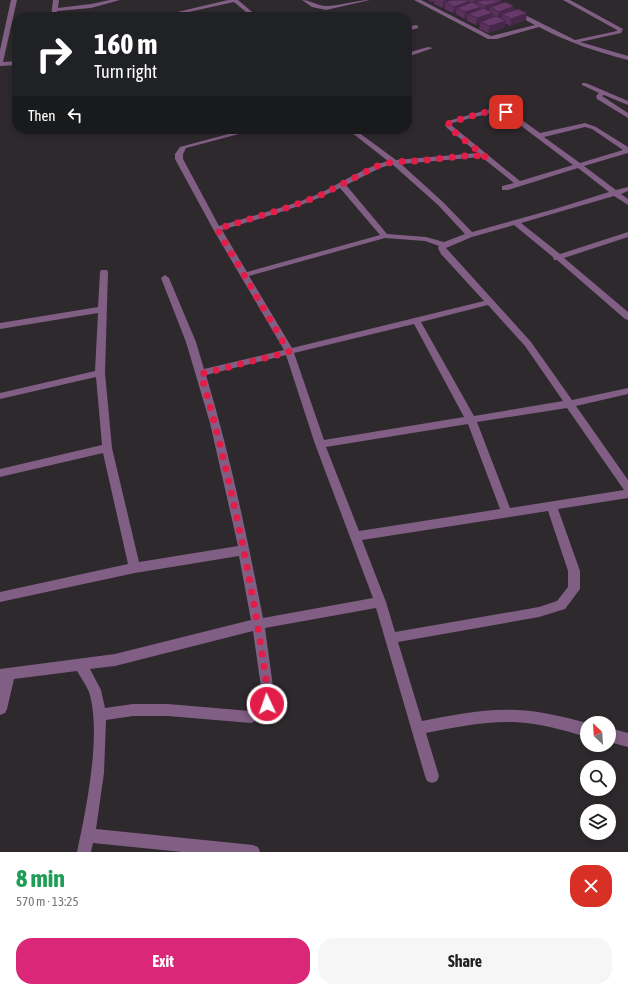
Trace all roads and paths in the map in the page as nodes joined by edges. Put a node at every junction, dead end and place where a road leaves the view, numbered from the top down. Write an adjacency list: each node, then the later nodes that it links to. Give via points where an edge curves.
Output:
1 (14, 0): 21 (street)
2 (56, 0): 10 (street)
3 (117, 0): 10 (street)
4 (235, 0): 11 (street); 12 (street)
5 (305, 0): 6 (street, via 314,6 326,8)
6 (367, 0)
7 (417, 0): 13 (street, via 490,38)
8 (491, 0): 13 (street)
9 (566, 0): 16 (street, via 620,29 619,32)
10 (55, 10)
11 (193, 12)
12 (249, 12)
13 (540, 25): 16 (street)
14 (416, 27): 15 (street)
15 (412, 28)
16 (574, 42): 19 (street)
17 (430, 48): 18 (street)
18 (412, 53)
19 (628, 58)
20 (12, 63): 21 (street)
21 (0, 64)
22 (584, 84): 23 (street)
23 (602, 92): 24 (street); 25 (street, via 599,98)
24 (628, 103)
25 (628, 116)
26 (235, 134): 40 (street, via 180,150 180,159)
27 (358, 134): 31 (street, via 375,145)
28 (538, 136): 29 (street, via 585,125); 30 (street, via 510,114 500,110 450,122 449,127); 32 (street)
29 (628, 150): 32 (street)
30 (487, 158): 31 (street, via 474,155); 33 (street)
31 (392, 162): 34 (street, via 377,166); 42 (street, via 407,172 464,227)
32 (579, 166): 33 (street); 37 (street)
33 (518, 183): 35 (street)
34 (342, 185): 40 (street, via 286,208); 43 (street)
35 (505, 188)
36 (628, 189): 37 (street)
37 (614, 194): 38 (street); 39 (street)
38 (628, 204)
39 (515, 222): 42 (street); 45 (street)
40 (217, 229): 47 (street)
41 (628, 234): 45 (street)
42 (469, 235): 44 (street)
43 (385, 236): 44 (street, via 426,239); 47 (street)
44 (444, 245): 49 (street, via 444,252)
45 (557, 258): 51 (street)
46 (104, 272): 50 (street)
47 (245, 275): 54 (street)
48 (165, 278): 56 (street)
49 (490, 302): 52 (street); 59 (street, via 528,344)
50 (103, 309): 53 (street); 55 (street)
51 (628, 317)
52 (416, 320): 54 (street); 60 (street)
53 (0, 326)
54 (289, 352): 56 (street); 61 (street)
55 (100, 373): 58 (street); 62 (street)
56 (201, 374): 69 (street)
57 (628, 391): 59 (street)
58 (0, 396)
59 (569, 404): 60 (street); 64 (street)
60 (471, 420): 61 (street); 67 (street)
61 (320, 444): 68 (street)
62 (107, 448): 63 (street); 70 (street)
63 (0, 473)
64 (628, 488)
65 (628, 494): 66 (street)
66 (551, 505): 67 (street); 74 (street, via 574,571 574,589 561,605 539,612)
67 (506, 512): 68 (street)
68 (356, 536): 72 (street)
69 (244, 550): 70 (street); 73 (street)
70 (135, 568): 71 (street)
71 (0, 597)
72 (380, 602): 73 (street); 74 (street)
73 (258, 624): 75 (street, via 114,660); 78 (street, via 268,694 267,704 260,713 251,718 161,710 133,710)
74 (390, 638): 79 (street)
75 (81, 665): 76 (street); 78 (street, via 96,694)
76 (5, 674): 77 (street)
77 (0, 709)
78 (100, 715): 84 (street, via 98,761)
79 (417, 728): 80 (street, via 468,718 516,716); 83 (street)
80 (580, 728)
81 (616, 737): 82 (street)
82 (628, 740)
83 (432, 776)
84 (88, 836): 85 (street); 86 (street)
85 (223, 851): 87 (street)
86 (84, 852)
87 (253, 852)

